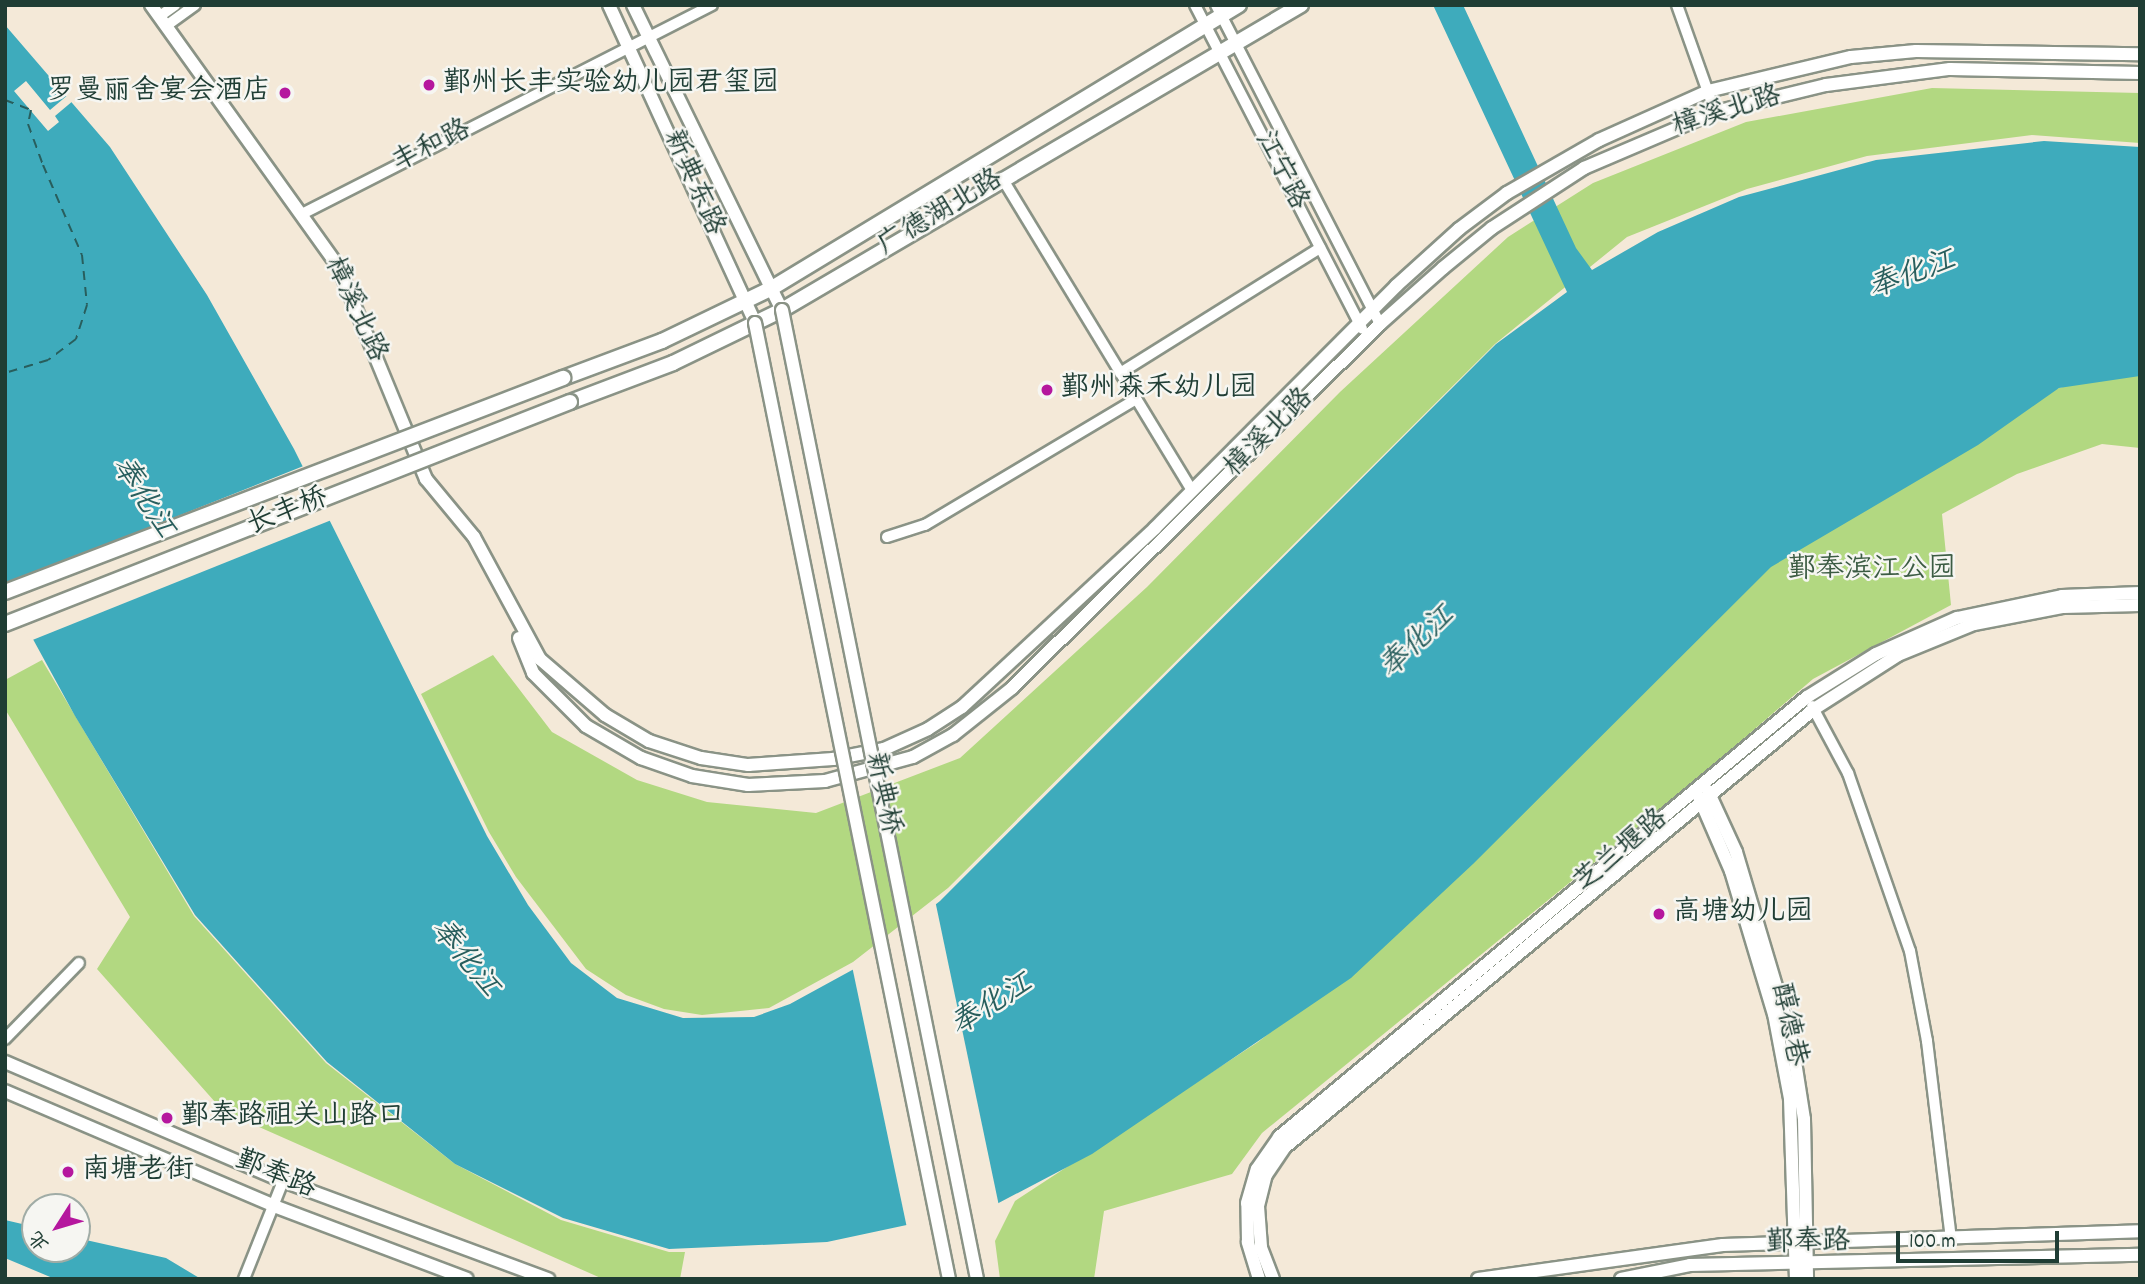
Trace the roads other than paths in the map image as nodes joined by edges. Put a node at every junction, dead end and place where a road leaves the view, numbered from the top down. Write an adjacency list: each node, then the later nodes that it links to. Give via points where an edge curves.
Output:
1 (151, 5): 12 (street, 樟溪北路)
2 (175, 5): 12 (street)
3 (195, 5): 12 (street)
4 (609, 5): 16 (street, 新典东路)
5 (634, 5): 14 (street, 新典东路)
6 (712, 5): 14 (street, 丰和路)
7 (1195, 5): 13 (street, 江宁路)
8 (1239, 5): 11 (main road, 广德湖北路)
9 (1301, 5): 15 (main road, 广德湖北路)
10 (1677, 5): 20 (street)
11 (1219, 10): 13 (main road, 广德湖北路); 15 (street, 江宁路)
12 (163, 21): 23 (street, 樟溪北路)
13 (1204, 24): 17 (street, 江宁路); 25 (main road, 广德湖北路)
14 (649, 37): 16 (street, 丰和路); 25 (street, 新典东路)
15 (1235, 41): 17 (main road, 广德湖北路); 28 (street, 江宁路)
16 (630, 47): 23 (street, 丰和路); 26 (street, 新典东路)
17 (1218, 50): 22 (main road, 广德湖北路); 24 (street, 江宁路)
18 (2140, 54): 20 (street, 樟溪北路, via 1889,52 1801,67)
19 (2140, 74): 21 (street, 樟溪北路, via 1915,71 1826,85)
20 (1708, 91): 21 (street); 28 (street, 樟溪北路, via 1507,193 1459,229)
21 (1715, 112): 31 (street, 樟溪北路, via 1616,153 1558,184 1518,210)
22 (1002, 178): 27 (main road, 广德湖北路); 33 (street)
23 (302, 214): 41 (street, 樟溪北路, via 349,287 426,479 464,522)
24 (1320, 248): 30 (street, 江宁路); 33 (street)
25 (772, 288): 26 (main road, 广德湖北路); 27 (street, 新典东路)
26 (746, 301): 29 (street, 新典东路); 34 (main road, 广德湖北路, via 662,341)
27 (782, 310): 29 (main road, 广德湖北路); 62 (street, 新典桥, bridge)
28 (1372, 311): 30 (street, 樟溪北路); 31 (street, 江宁路)
29 (755, 323): 36 (main road, 广德湖北路, via 673,363); 61 (street, 新典桥, bridge)
30 (1359, 324): 32 (street, 江宁路); 37 (street, 樟溪北路)
31 (1380, 324): 32 (street, 樟溪北路)
32 (1367, 337): 41 (street, 樟溪北路, via 1012,688 953,735 913,757 825,781 780,785 692,776 641,758 586,726 548,691 533,673)
33 (1120, 373): 35 (street)
34 (563, 378): 39 (main road, 长丰桥, bridge)
35 (1136, 399): 37 (street); 38 (street, via 925,525)
36 (570, 402): 43 (main road, 长丰桥, bridge)
37 (1192, 491): 41 (street, 樟溪北路, via 962,706 906,740 833,760 748,765 701,758 649,741 605,715 540,659)
38 (887, 537)
39 (5, 592)
40 (2140, 593): 44 (street, 芝兰堰路, via 2062,596 1956,618 1875,654)
41 (504, 595)
42 (2140, 605): 45 (street, 芝兰堰路, via 2063,607 1974,624 1898,655)
43 (5, 624)
44 (1807, 697): 45 (street); 46 (street, 芝兰堰路)
45 (1814, 709): 46 (street, 芝兰堰路); 54 (street, via 1848,773 1910,951 1927,1041)
46 (1703, 793): 55 (street, 醇德巷, via 1774,1014 1790,1099); 63 (street, 芝兰堰路, via 1279,1137 1257,1169 1247,1203 1248,1242); 64 (street, 芝兰堰路, via 1285,1147 1266,1175 1258,1206 1261,1247)
47 (79, 963): 48 (street)
48 (5, 1039)
49 (5, 1062): 51 (street, 鄞奉路)
50 (5, 1091): 52 (street, 鄞奉路)
51 (283, 1181): 52 (street); 60 (street, 鄞奉路)
52 (274, 1206): 58 (street); 59 (street, 鄞奉路)
53 (2140, 1231): 54 (street, 鄞奉路)
54 (1951, 1239): 55 (street, 鄞奉路)
55 (1800, 1244): 57 (street, 醇德巷); 65 (street, 鄞奉路, via 1723,1245)
56 (2140, 1255): 57 (street, 鄞奉路)
57 (1801, 1272): 66 (street, 鄞奉路, via 1690,1265)
58 (244, 1279)
59 (467, 1279)
60 (548, 1279)
61 (949, 1279)
62 (977, 1279)
63 (1259, 1279)
64 (1273, 1279)
65 (1478, 1279)
66 (1622, 1279)

